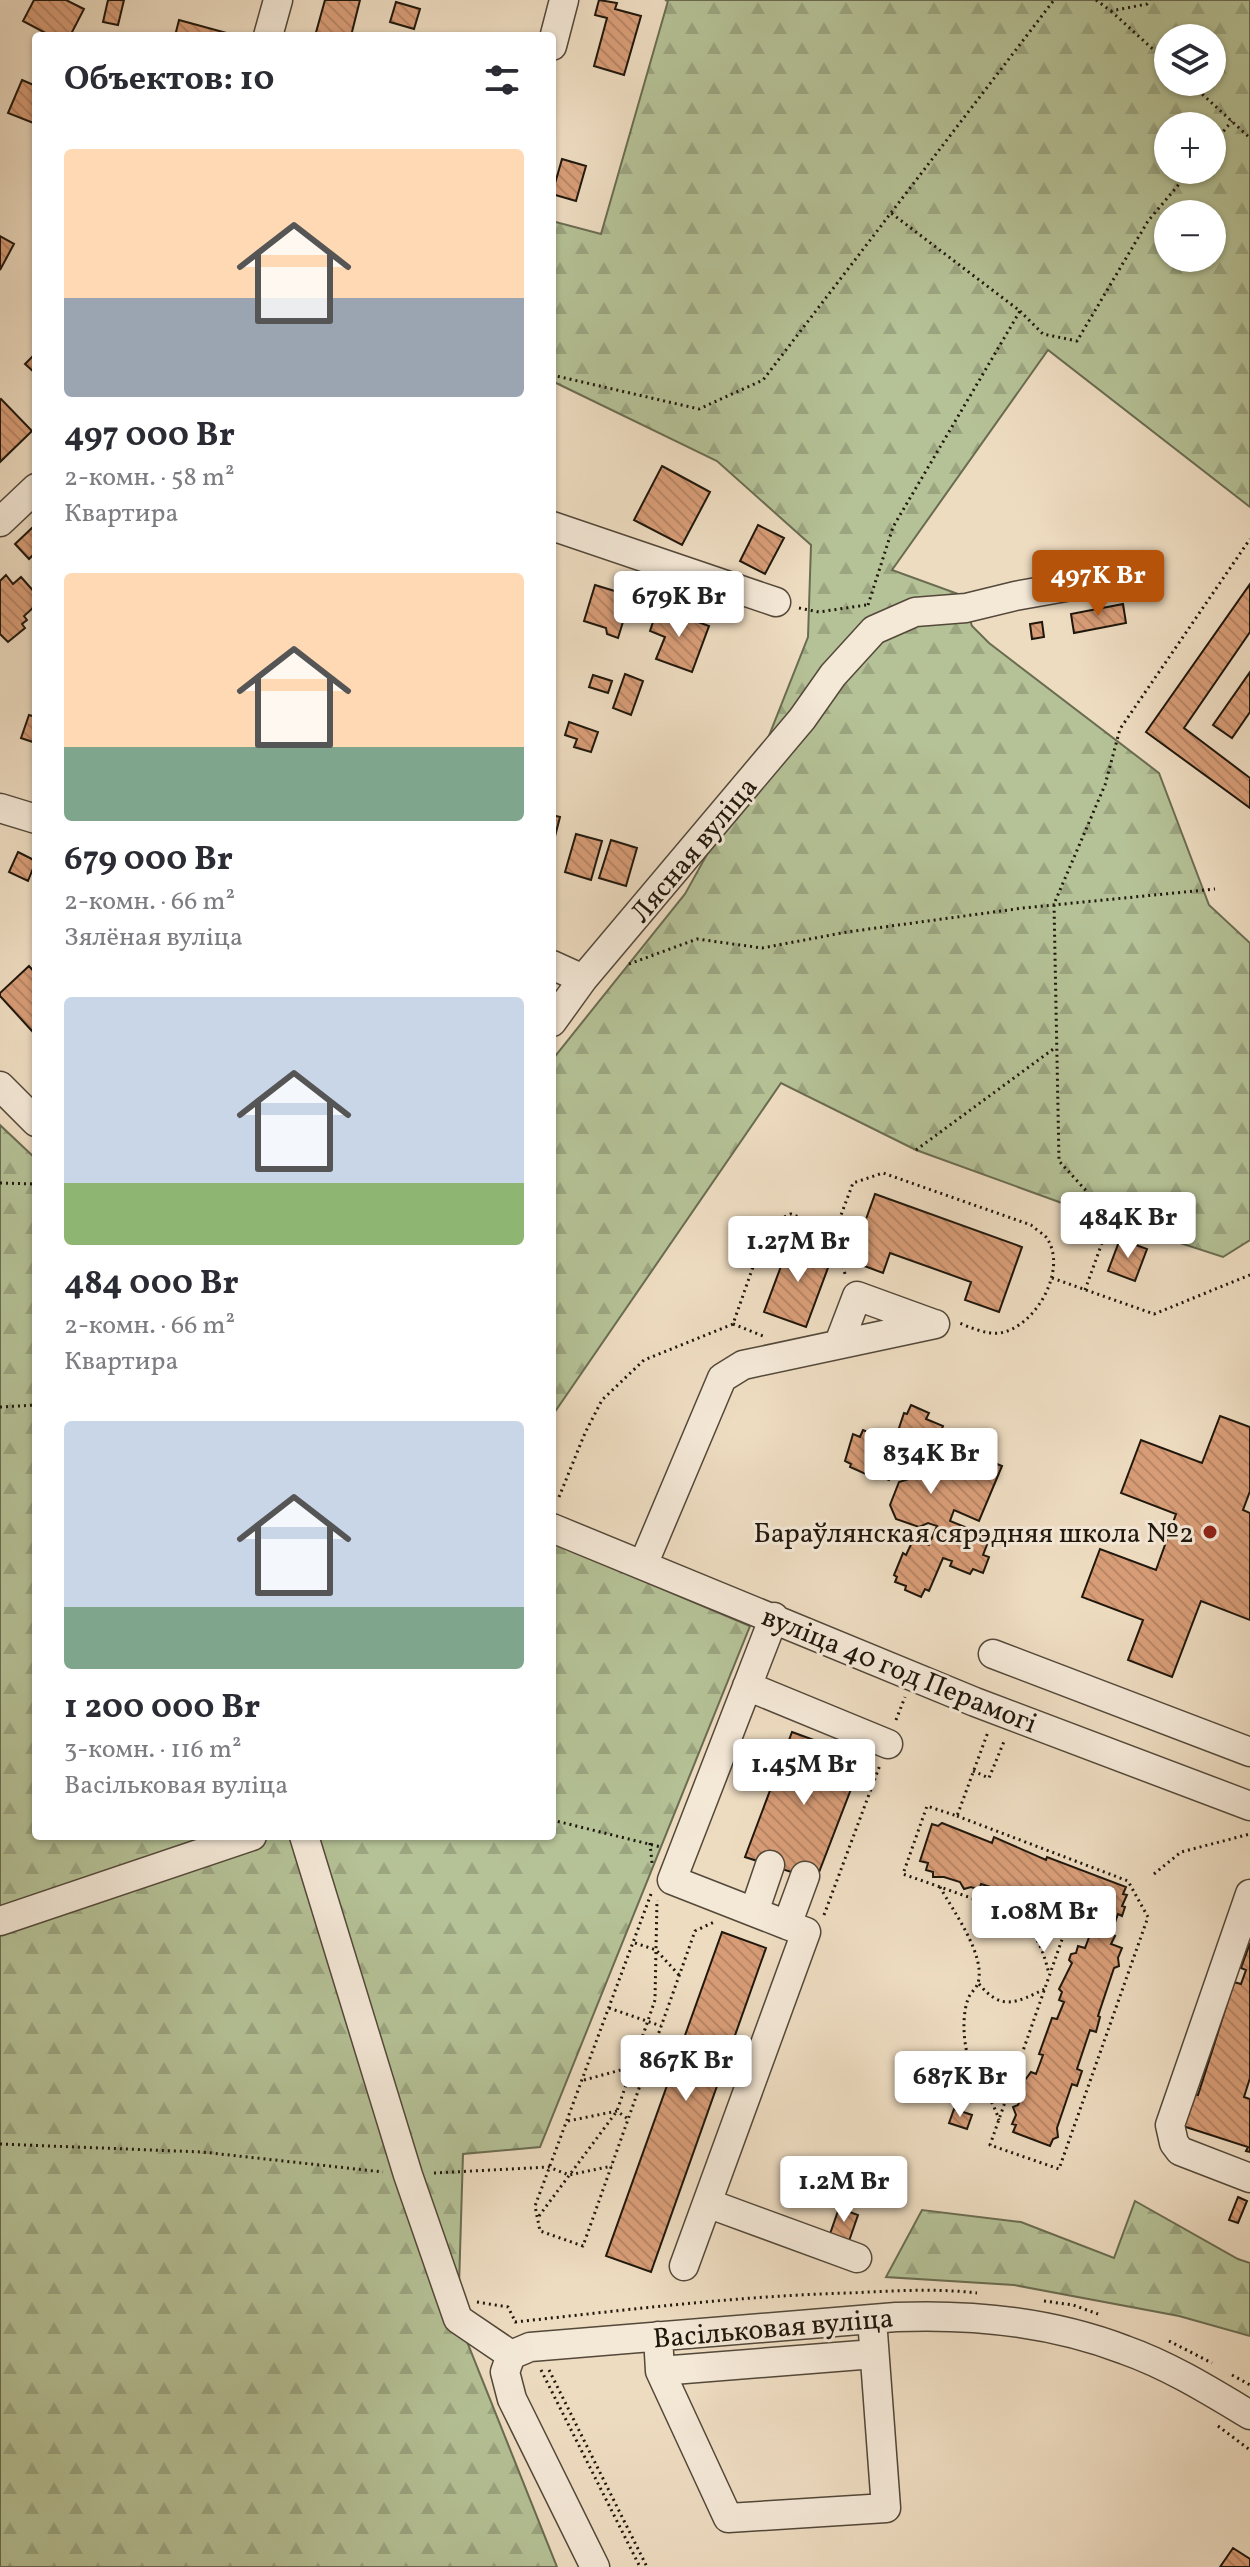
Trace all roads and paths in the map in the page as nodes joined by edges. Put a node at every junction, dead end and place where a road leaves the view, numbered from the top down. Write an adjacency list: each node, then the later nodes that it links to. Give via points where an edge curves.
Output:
1 (278, 0): 7 (street)
2 (564, 0): 8 (street)
3 (1054, 0): 15 (path)
4 (1096, 0): 6 (path)
5 (1150, 0): 6 (path)
6 (1111, 11): 9 (path)
7 (269, 32)
8 (556, 32)
9 (1154, 50)
10 (1204, 96): 11 (path)
11 (1232, 121): 12 (path); 13 (path)
12 (1226, 128)
13 (1250, 138)
14 (1179, 184): 16 (path, via 1148,221 1077,341 1043,334)
15 (891, 213): 16 (path); 17 (path, via 763,380 699,409)
16 (1020, 311): 24 (path, via 893,527)
17 (556, 376)
18 (32, 492): 19 (street)
19 (0, 522)
20 (556, 527): 23 (street)
21 (1250, 539): 29 (path, via 1120,729 1105,785)
22 (1122, 577): 32 (street, Лясная вуліца, via 966,608 915,612 874,630)
23 (776, 602): 24 (path, via 819,612)
24 (868, 605): 25 (path)
25 (879, 607)
26 (0, 808): 27 (street)
27 (32, 818)
28 (1215, 889): 29 (path)
29 (1054, 904): 30 (path, via 762,948 697,939); 34 (path)
30 (626, 964)
31 (556, 967): 32 (street)
32 (583, 979): 33 (street, Лясная вуліца)
33 (556, 1016)
34 (1056, 1047): 37 (path); 44 (path, via 1059,1161 1111,1218)
35 (0, 1086): 36 (street)
36 (32, 1118)
37 (916, 1150)
38 (0, 1183): 39 (path)
39 (32, 1184)
40 (835, 1231): 42 (path)
41 (1250, 1275): 44 (path, via 1154,1314)
42 (846, 1278)
43 (1051, 1278): 44 (path)
44 (1085, 1290)
45 (733, 1324): 46 (path)
46 (762, 1335)
47 (839, 1343): 51 (street, via 743,1365 722,1378)
48 (32, 1405): 49 (path)
49 (0, 1407)
50 (556, 1530): 51 (street, вуліца 40 год Перамогі)
51 (643, 1565): 52 (street, вуліца 40 год Перамогі)
52 (774, 1617): 54 (street); 58 (street, вуліца 40 год Перамогі, via 975,1702)
53 (993, 1654): 57 (street)
54 (747, 1686): 56 (street); 64 (street)
55 (1008, 1732): 59 (path, via 989,1778 972,1773)
56 (888, 1744)
57 (1250, 1752)
58 (1250, 1806)
59 (957, 1816): 69 (path, via 927,1806 903,1874); 91 (path, via 1128,1881 1148,1917 1059,2169 990,2145)
60 (556, 1821): 64 (path)
61 (1250, 1834): 66 (path, via 1181,1852)
62 (240, 1840): 74 (street)
63 (305, 1840): 96 (street)
64 (682, 1853): 72 (street, via 672,1880)
65 (770, 1865): 72 (street)
66 (1154, 1874)
67 (805, 1876): 76 (street)
68 (655, 1885): 77 (path)
69 (940, 1887): 73 (path); 81 (path, via 969,1938)
70 (1250, 1894): 98 (street, via 1170,2125 1180,2151)
71 (657, 1900): 78 (path)
72 (754, 1912): 76 (street)
73 (1010, 1912): 80 (path, via 1043,1947); 80 (path, via 1065,1931)
74 (0, 1921)
75 (716, 1921): 79 (path, via 695,1931)
76 (787, 1925): 99 (street, via 806,1932)
77 (633, 1943): 78 (path); 83 (path)
78 (656, 1950): 79 (path); 84 (path, via 655,2000)
79 (679, 1975): 85 (path)
80 (1050, 1976): 82 (path)
81 (978, 1982): 82 (path, via 1002,2003); 91 (path, via 968,1999 966,2052)
82 (1045, 1989): 91 (path)
83 (609, 2008): 84 (path); 88 (path)
84 (647, 2021): 85 (path); 86 (path)
85 (661, 2026): 87 (path)
86 (632, 2067): 87 (path); 88 (path); 89 (path)
87 (645, 2072): 90 (path)
88 (582, 2081): 92 (path)
89 (617, 2111): 90 (path); 92 (path); 97 (path)
90 (628, 2119): 94 (path)
91 (999, 2120)
92 (567, 2121): 95 (path)
93 (0, 2144): 96 (path, via 202,2152)
94 (612, 2166): 97 (path); 100 (path, via 583,2246 540,2231)
95 (549, 2167): 96 (path); 97 (path); 100 (path, via 535,2206)
96 (408, 2175): 106 (street, via 458,2319)
97 (569, 2175): 100 (path)
98 (1250, 2178)
99 (707, 2203): 101 (street); 102 (street)
100 (537, 2218)
101 (857, 2258)
102 (684, 2266)
103 (872, 2319): 104 (street, Васільковая вуліца); 105 (street); 109 (street, Васільковая вуліца, via 942,2315 1069,2333 1170,2369)
104 (658, 2336): 106 (street, Васільковая вуліца, via 530,2347); 108 (street)
105 (874, 2354): 108 (street); 108 (street, via 886,2508 728,2518)
106 (511, 2355): 112 (street, via 505,2372 512,2399)
107 (548, 2370): 113 (path)
108 (660, 2371)
109 (1250, 2415)
110 (1217, 2425): 111 (path)
111 (1250, 2450)
112 (595, 2567)
113 (647, 2567)

